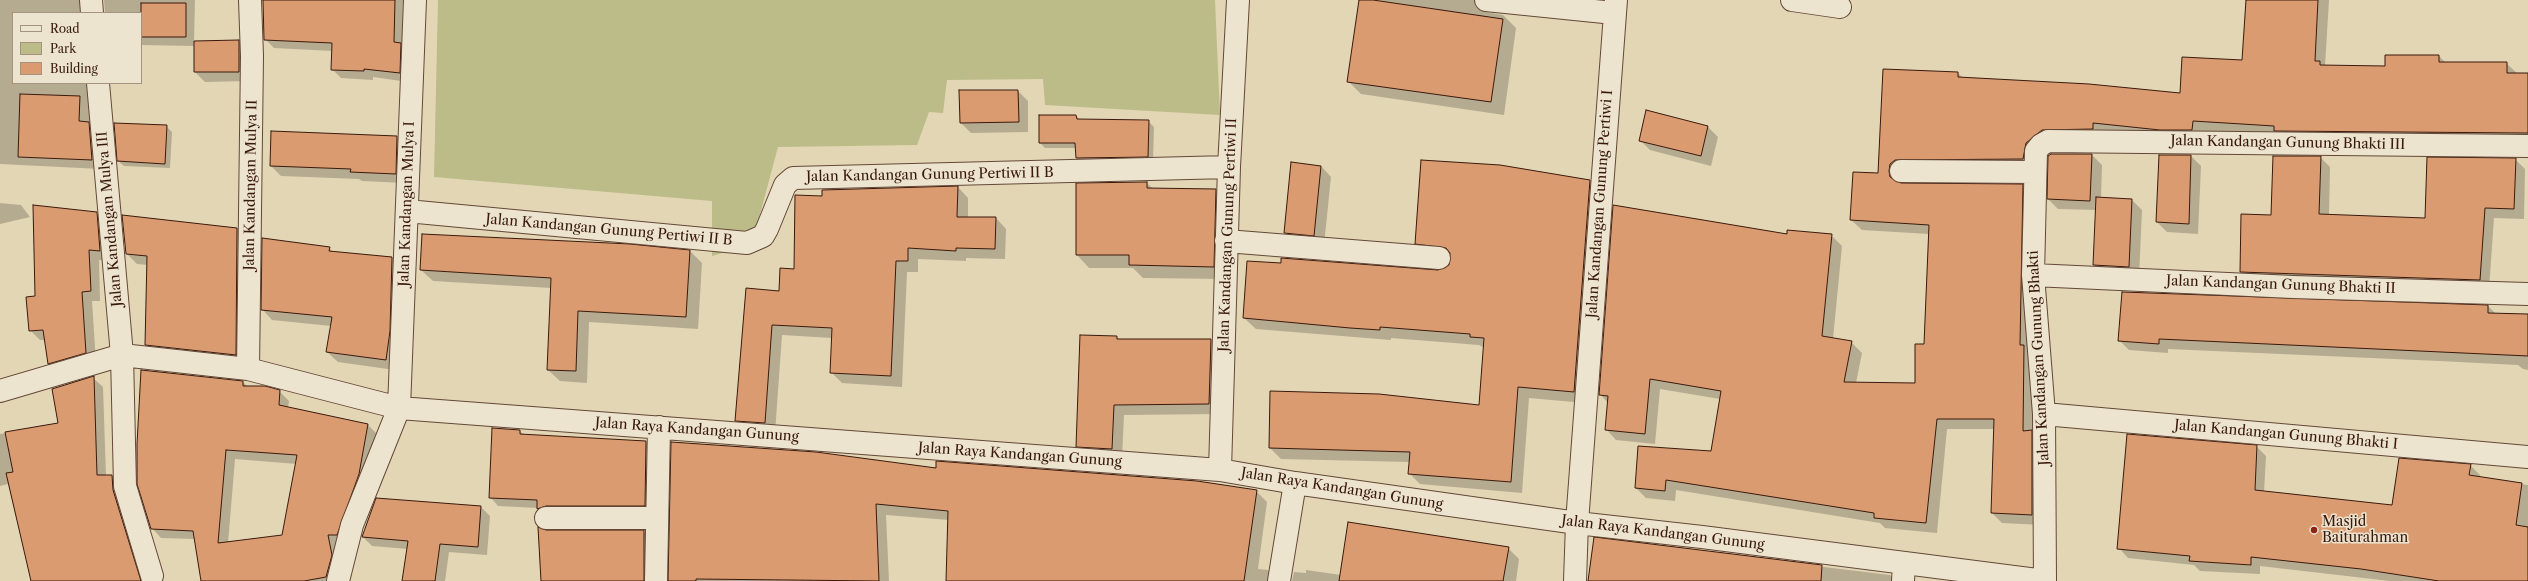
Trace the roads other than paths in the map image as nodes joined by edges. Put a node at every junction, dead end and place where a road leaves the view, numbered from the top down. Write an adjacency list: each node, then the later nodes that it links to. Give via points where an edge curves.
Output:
1 (91, 0): 9 (street)
2 (250, 0): 22 (street, Jalan Kandangan Mulya II, via 252,56)
3 (415, 0): 16 (street, Jalan Kandangan Mulya I)
4 (1238, 0): 13 (street, Jalan Kandangan Gunung Pertiwi II)
5 (1486, 0): 7 (street, Jalan Kandangan Gunung Pertiwi I)
6 (1792, 0): 8 (street)
7 (1615, 6): 32 (street, Jalan Kandangan Gunung Pertiwi I)
8 (1840, 7)
9 (92, 12)
10 (98, 84): 21 (street, Jalan Kandangan Mulya III)
11 (2048, 141): 12 (street, Jalan Kandangan Gunung Bhakti III); 15 (street, Jalan Kandangan Gunung Bhakti, via 2036,151)
12 (2528, 146)
13 (1229, 167): 16 (street, Jalan Kandangan Gunung Pertiwi II B, via 793,178 785,184 763,236 747,243); 17 (street, Jalan Kandangan Gunung Pertiwi II)
14 (1901, 171): 15 (street)
15 (2035, 172): 19 (street, Jalan Kandangan Gunung Bhakti)
16 (407, 211): 24 (street, Jalan Kandangan Mulya I)
17 (1226, 241): 18 (street); 28 (street, Jalan Kandangan Gunung Pertiwi II)
18 (1439, 258)
19 (2033, 275): 20 (street, Jalan Kandangan Gunung Bhakti II, via 2293,287); 25 (street, Jalan Kandangan Gunung Bhakti)
20 (2528, 294)
21 (122, 355): 22 (street, Jalan Raya Kandangan Gunung); 23 (street, Jalan Raya Kandangan Gunung); 34 (street, Jalan Kandangan Mulya III, via 125,486)
22 (248, 369): 24 (street, Jalan Raya Kandangan Gunung)
23 (0, 391)
24 (399, 408): 26 (street, Jalan Raya Kandangan Gunung); 35 (street, Jalan Kandangan Mulya I, via 352,525)
25 (2044, 414): 27 (street, Jalan Kandangan Gunung Bhakti I); 39 (street, Jalan Kandangan Gunung Bhakti)
26 (659, 427): 28 (street, Jalan Raya Kandangan Gunung); 31 (street)
27 (2528, 457)
28 (1220, 470): 29 (street, Jalan Raya Kandangan Gunung)
29 (1294, 483): 32 (street, Jalan Raya Kandangan Gunung); 37 (street)
30 (546, 518): 31 (street)
31 (656, 518): 36 (street)
32 (1577, 523): 33 (street, Jalan Raya Kandangan Gunung); 38 (street, Jalan Kandangan Gunung Pertiwi I)
33 (1904, 572): 39 (street, Jalan Raya Kandangan Gunung)
34 (152, 576)
35 (338, 581)
36 (656, 581)
37 (1279, 581)
38 (1575, 581)
39 (2045, 581)

